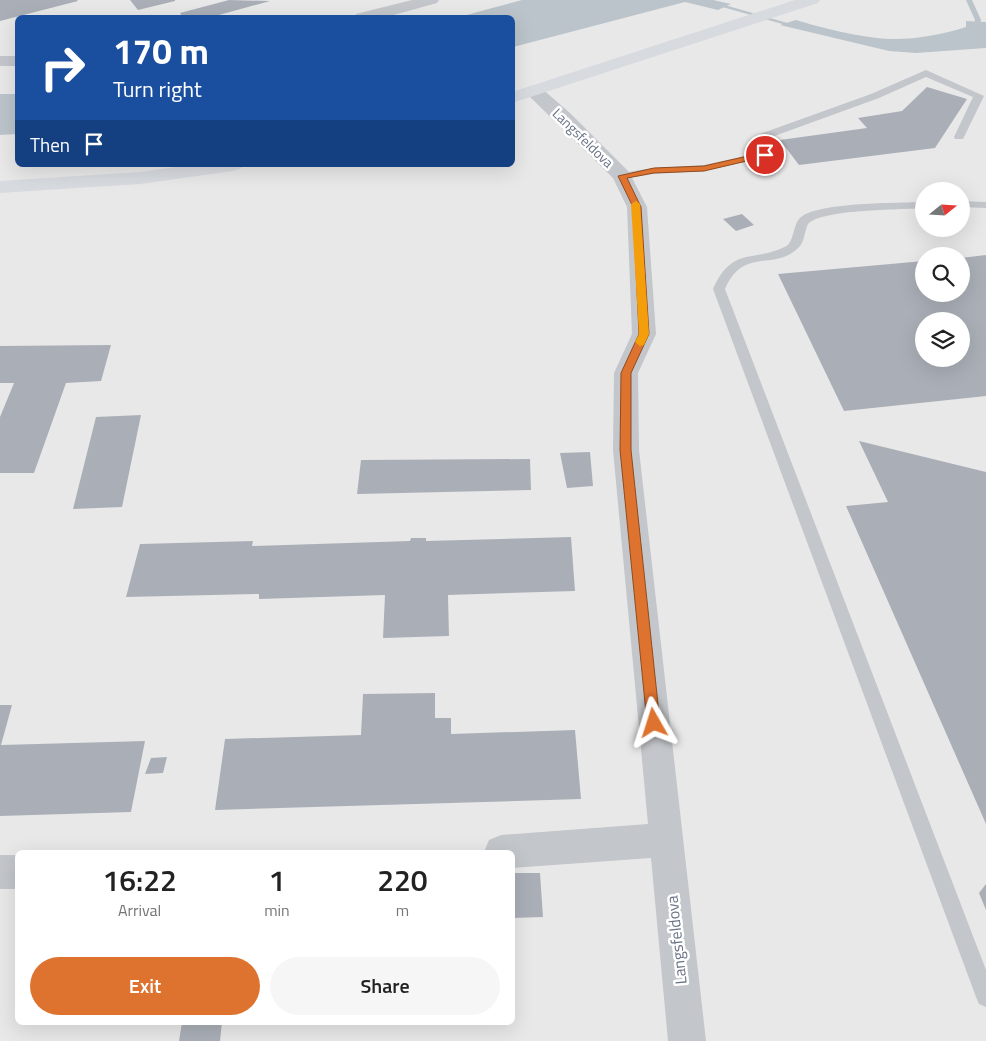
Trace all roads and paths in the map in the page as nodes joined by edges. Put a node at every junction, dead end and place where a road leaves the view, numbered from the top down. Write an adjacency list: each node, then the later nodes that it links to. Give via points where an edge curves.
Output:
1 (431, 0): 3 (street)
2 (812, 0): 6 (main road)
3 (374, 15)
4 (0, 61): 5 (street)
5 (15, 61)
6 (534, 91): 7 (main road); 10 (street, Langsfeldova)
7 (515, 97)
8 (959, 137): 10 (lane, via 979,96 926,74 764,136 765,155 704,168)
9 (219, 167): 11 (main road, via 140,178)
10 (622, 176): 15 (street, Langsfeldova, via 637,207 644,334 626,373 626,450)
11 (0, 187)
12 (970, 204): 13 (lane)
13 (986, 205)
14 (915, 206): 19 (lane, via 812,216 805,219 794,247 733,266 723,276 719,289)
15 (665, 840): 16 (street); 20 (street, Langsfeldova)
16 (515, 851)
17 (0, 872): 18 (street)
18 (15, 872)
19 (986, 997)
20 (687, 1041)

